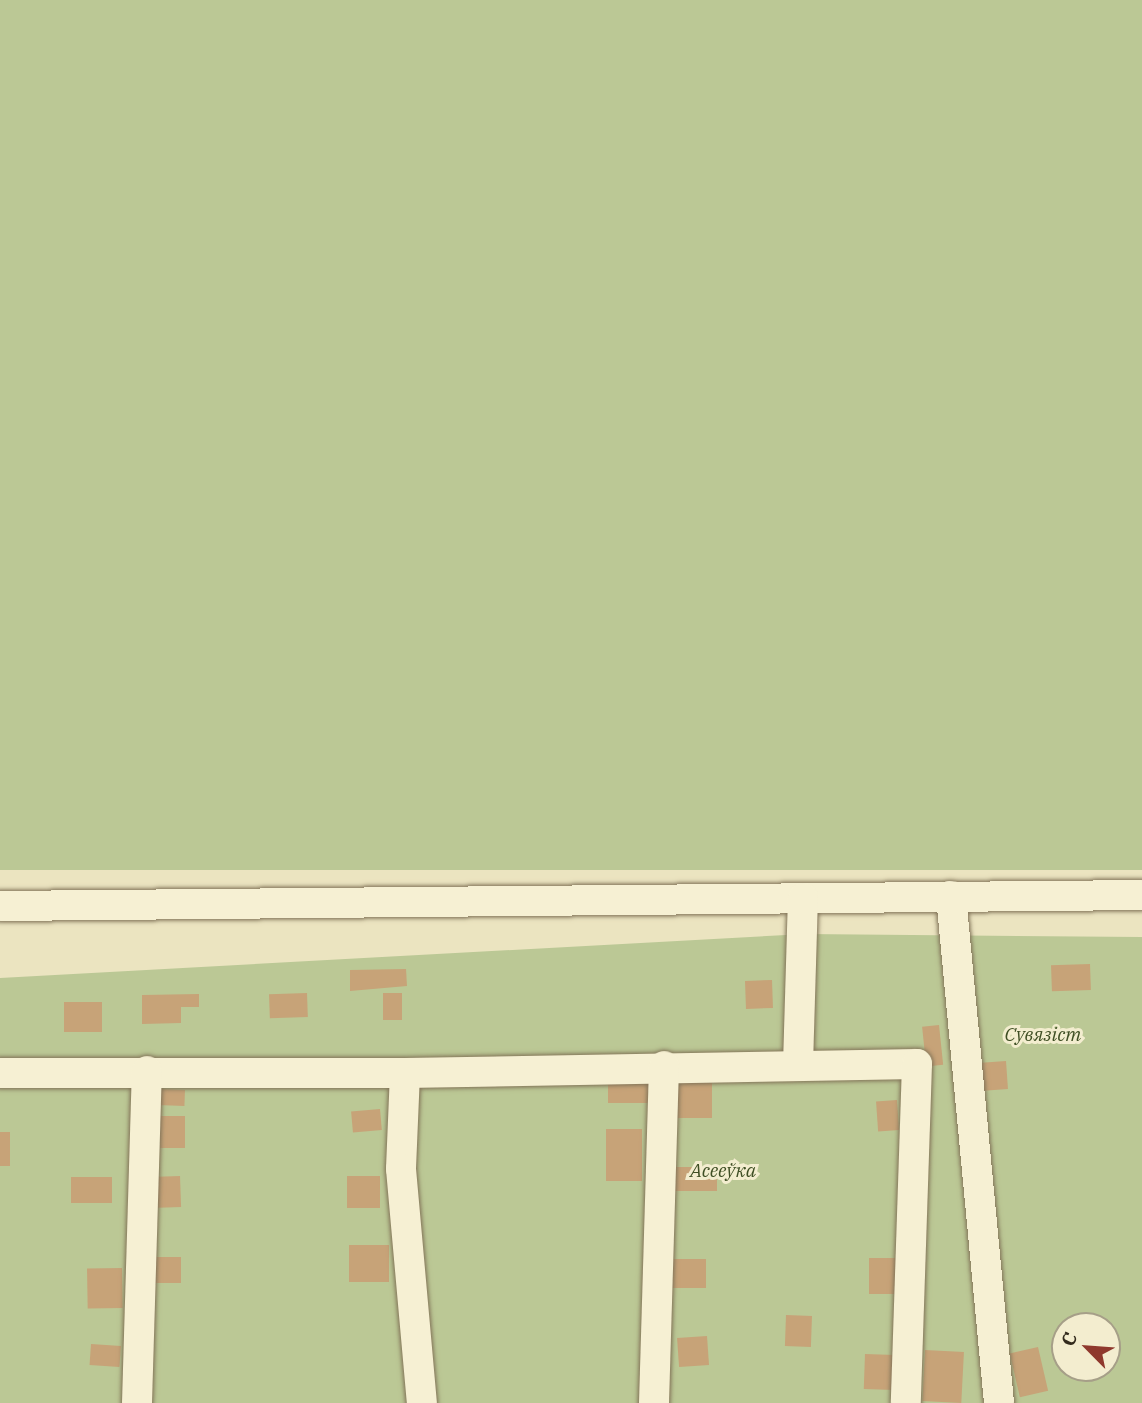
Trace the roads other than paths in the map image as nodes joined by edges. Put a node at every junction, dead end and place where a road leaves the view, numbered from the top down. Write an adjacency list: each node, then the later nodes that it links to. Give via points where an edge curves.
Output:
1 (1142, 895): 2 (street)
2 (951, 896): 3 (street); 14 (street)
3 (803, 898): 4 (street); 5 (street)
4 (0, 906)
5 (798, 1065): 6 (street); 13 (street, via 917,1064)
6 (664, 1066): 9 (street); 12 (street)
7 (147, 1071): 8 (street); 9 (street); 10 (street)
8 (0, 1073)
9 (405, 1073): 11 (street, via 401,1169)
10 (137, 1403)
11 (422, 1403)
12 (654, 1403)
13 (906, 1403)
14 (999, 1403)

